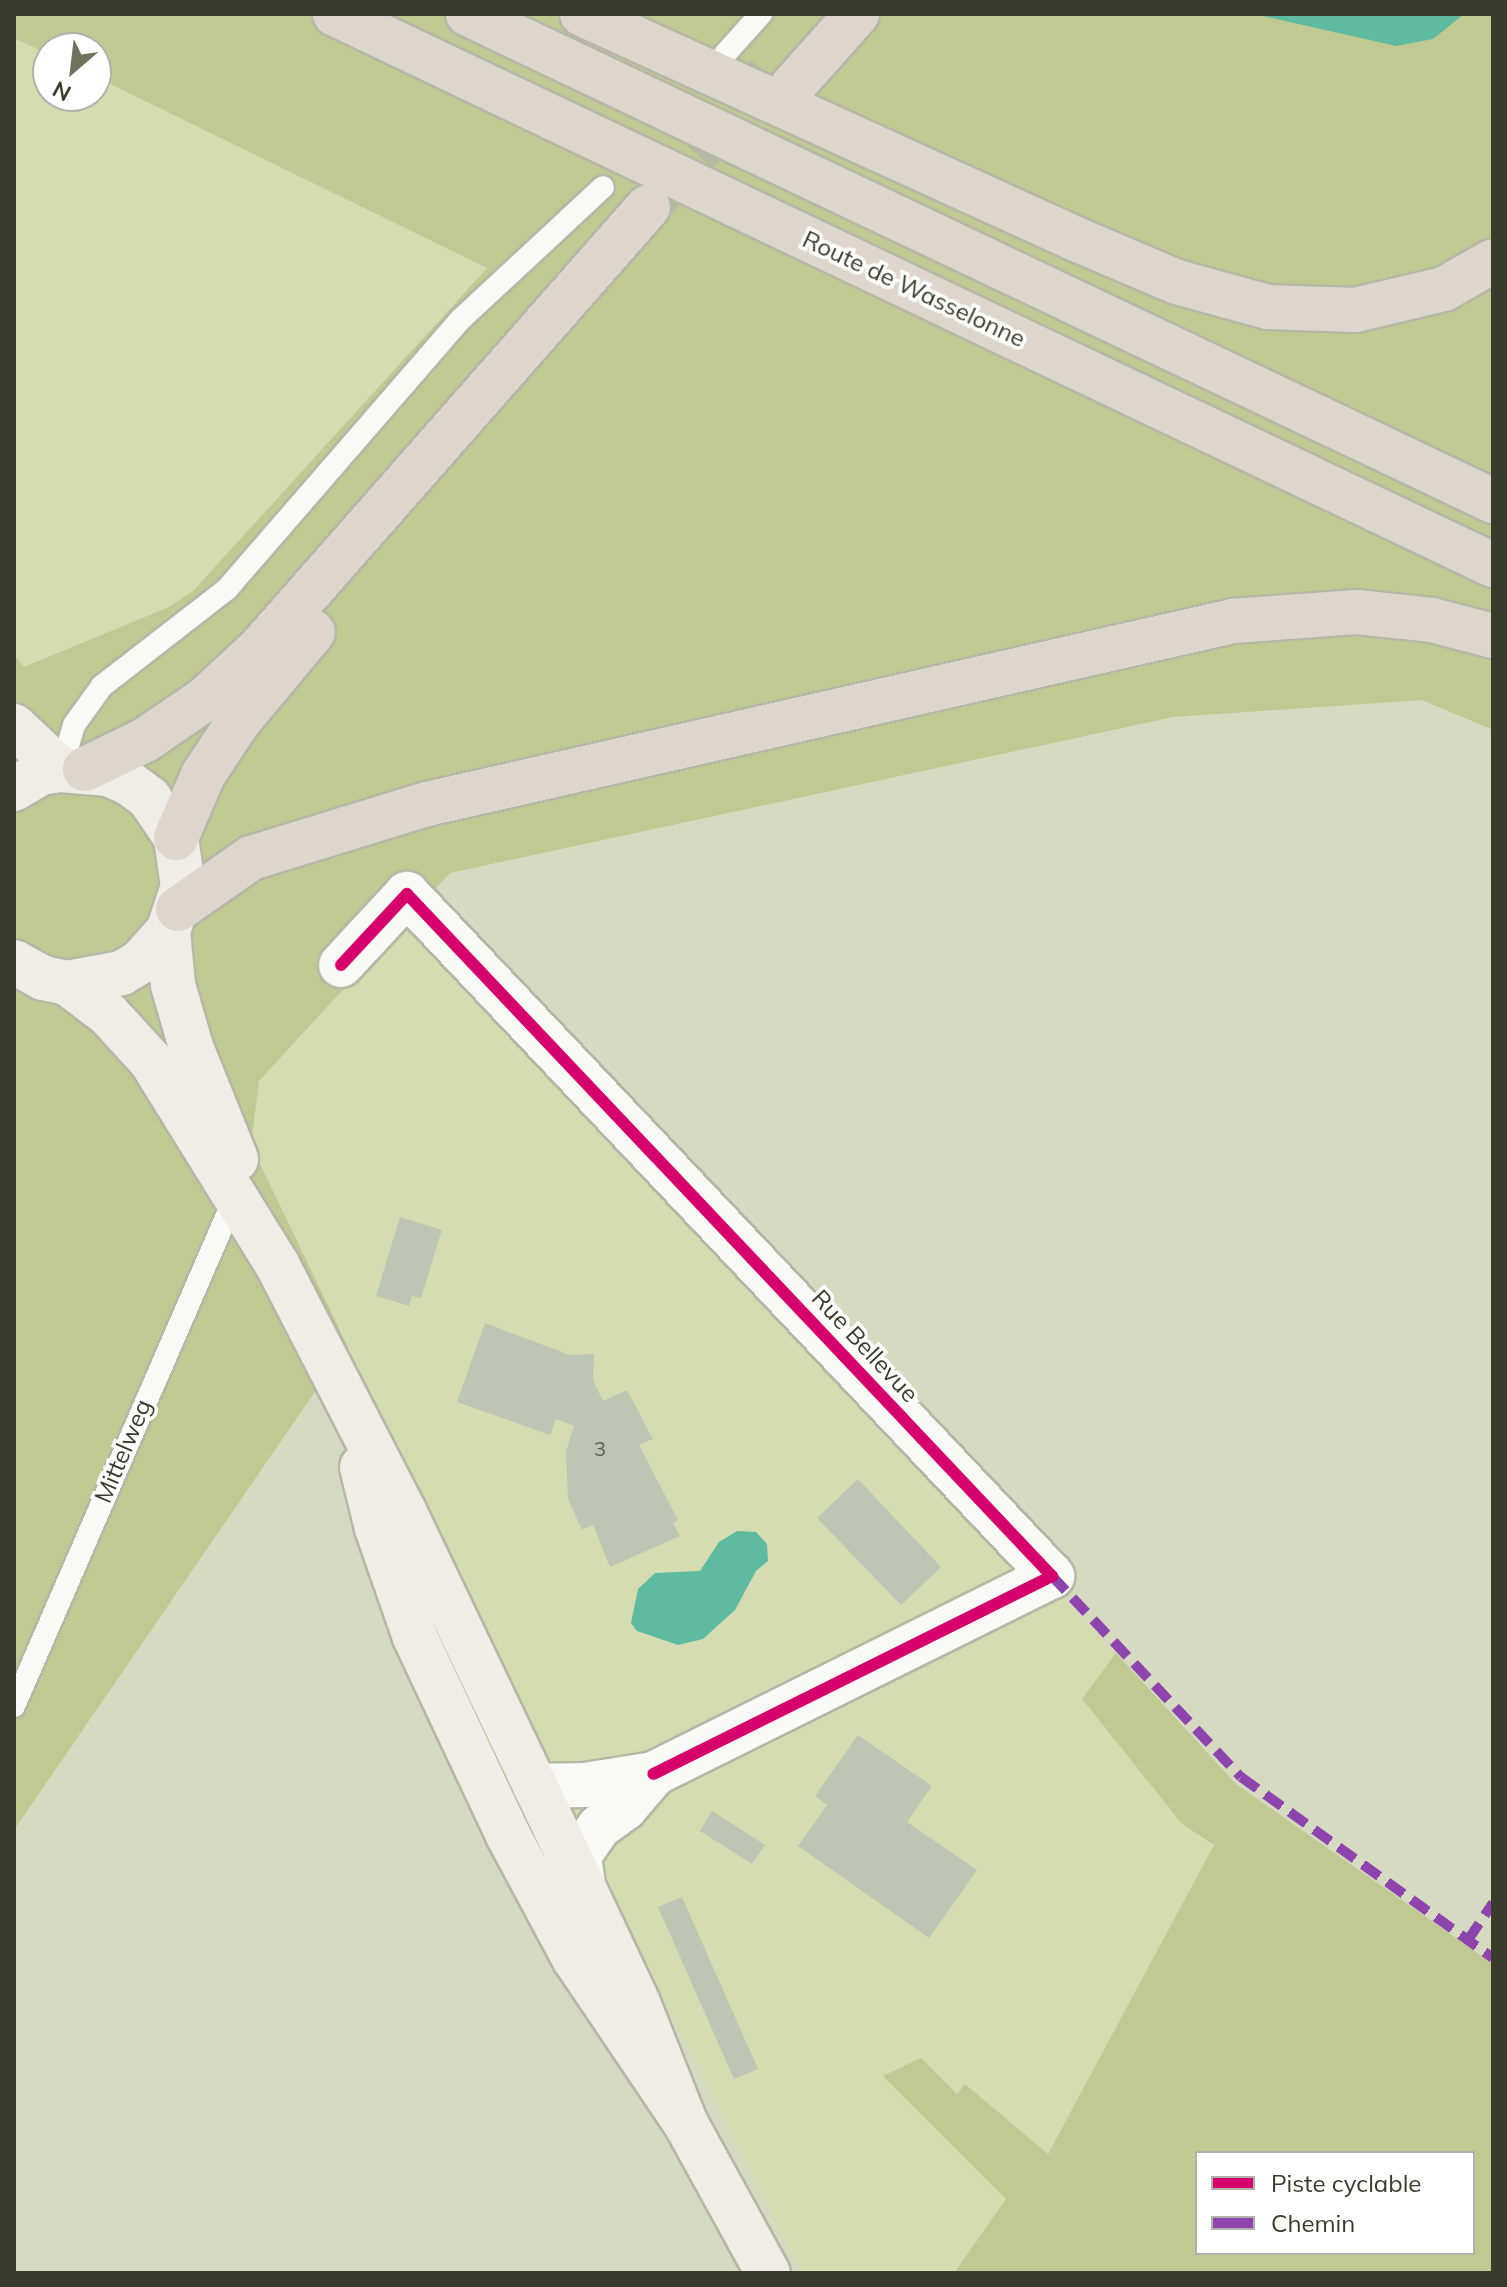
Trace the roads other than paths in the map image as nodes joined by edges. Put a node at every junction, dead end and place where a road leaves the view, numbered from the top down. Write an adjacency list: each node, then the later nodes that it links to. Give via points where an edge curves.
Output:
1 (335, 14): 11 (highway, Route de Wasselonne)
2 (468, 14): 10 (highway)
3 (582, 14): 9 (highway, via 1078,240 1177,282 1253,303 1355,310 1444,289)
4 (761, 14): 7 (lane)
5 (822, 14): 6 (highway, via 780,80)
6 (857, 14)
7 (725, 54)
8 (603, 187): 14 (lane, via 460,320 227,589 102,686 74,725)
9 (1493, 261)
10 (1493, 501)
11 (1493, 565)
12 (1493, 636): 17 (highway, via 1432,620 1356,612 1233,621 427,804 251,858)
13 (14, 726): 14 (main road)
14 (73, 770): 15 (main road, via 41,773); 16 (main road, via 108,774 149,798); 16 (highway, via 145,740 193,707 261,647 661,214 274,677 203,775)
15 (14, 789)
16 (176, 838): 17 (main road, via 182,873)
17 (173, 920): 19 (main road, via 140,962 122,973); 21 (main road, via 173,985 191,1047)
18 (341, 965): 24 (street, Rue Bellevue, via 407,894 1052,1576)
19 (35, 977): 20 (main road, via 108,1014 151,1061)
20 (235, 1197): 21 (main road); 23 (lane, Mittelweg)
21 (278, 1266): 22 (main road)
22 (342, 1387): 25 (main road); 26 (main road, via 377,1528 415,1637)
23 (14, 1706)
24 (654, 1774): 25 (street, Rue Bellevue, via 561,1788); 27 (street, Rue Bellevue)
25 (535, 1786): 27 (main road)
26 (505, 1830): 27 (street, via 532,1849); 28 (main road, via 574,1958)
27 (582, 1854): 28 (main road)
28 (686, 2124): 29 (main road)
29 (768, 2273)

